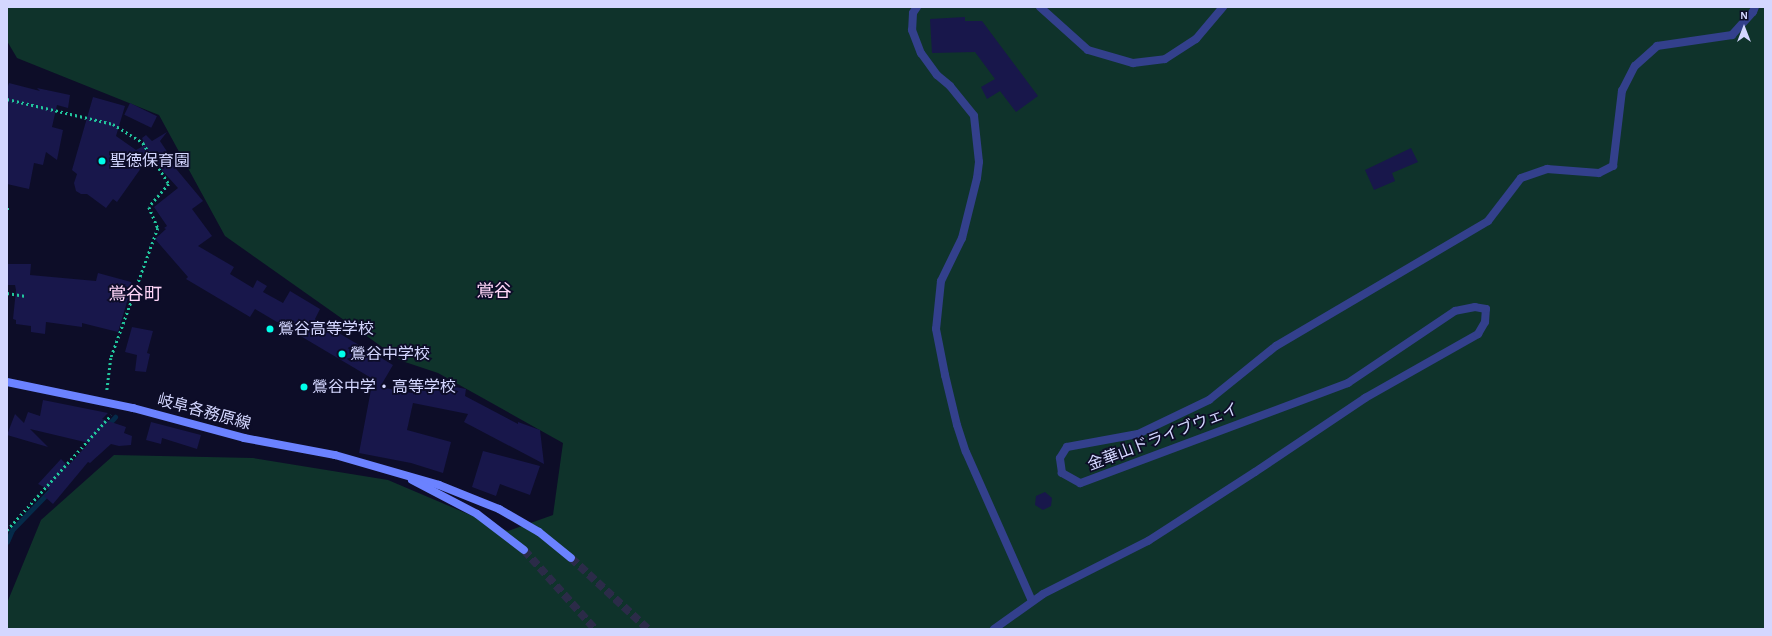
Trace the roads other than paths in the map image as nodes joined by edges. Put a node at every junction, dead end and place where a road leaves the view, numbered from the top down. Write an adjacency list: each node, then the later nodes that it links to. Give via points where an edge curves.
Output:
1 (917, 7): 9 (street, via 913,13 912,30 922,53 937,75 950,86 974,116 978,162 977,178 962,238 941,281 936,329 956,425)
2 (1040, 7): 3 (street, via 1088,50 1133,62 1165,59 1196,39)
3 (1223, 7)
4 (1755, 7): 9 (street, 金華山ドライブウェイ, via 1732,35 1657,46 1635,66 1622,91 1613,166 1599,173 1547,169 1521,178 1488,221 1276,346 1209,400 1138,434 1068,447 1060,458 1062,473 1080,484 1348,383 1455,311 1475,307 1486,309 1485,322 1478,334 1364,398 1148,541)
5 (7, 382): 6 (main road, 岐阜各務原線, via 120,405 244,438 335,455)
6 (393, 471): 7 (main road, 岐阜各務原線, via 477,514); 8 (main road, 岐阜各務原線, via 439,485 499,509 539,532)
7 (524, 550)
8 (571, 558)
9 (1032, 601): 10 (street, 金華山ドライブウェイ)
10 (994, 629)

